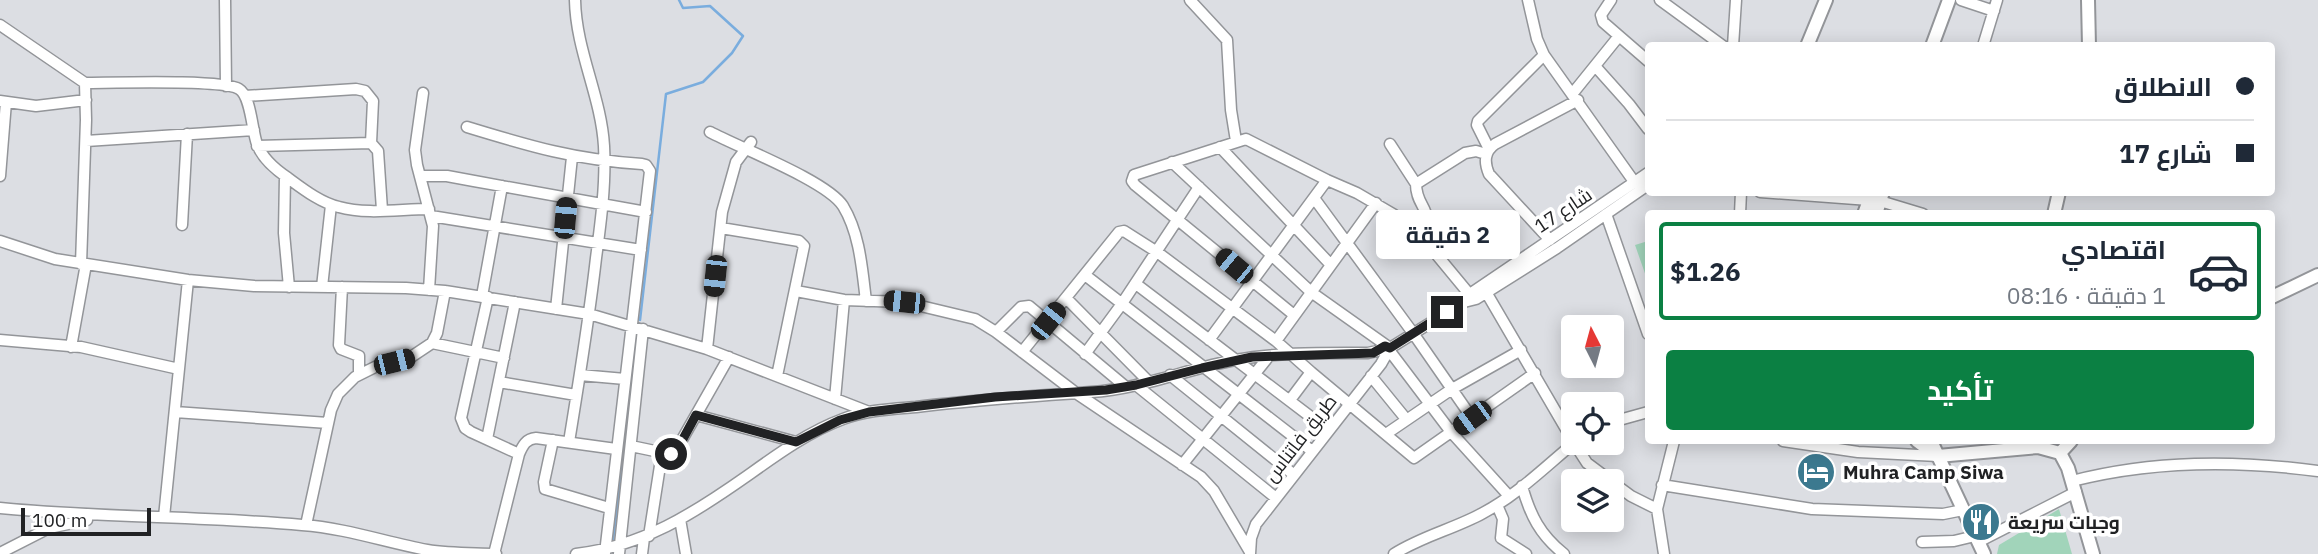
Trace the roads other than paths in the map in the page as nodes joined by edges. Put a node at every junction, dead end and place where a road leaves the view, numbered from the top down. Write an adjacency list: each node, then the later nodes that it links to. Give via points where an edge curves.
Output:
1 (225, 0): 25 (street)
2 (576, 0): 45 (street, via 578,35 601,125)
3 (1190, 0): 37 (street, via 1227,40)
4 (1528, 0): 21 (street)
5 (1611, 0): 14 (street, via 1601,20)
6 (1660, 0): 15 (street)
7 (1736, 0): 16 (street)
8 (1826, 0): 17 (street)
9 (1949, 0): 18 (street)
10 (1961, 0): 12 (street)
11 (2088, 0): 20 (street)
12 (1996, 5): 19 (street)
13 (0, 25): 24 (street)
14 (1619, 36): 22 (street); 23 (street)
15 (1718, 42)
16 (1733, 42)
17 (1809, 42)
18 (1934, 42)
19 (1984, 42)
20 (2089, 42)
21 (1544, 55): 28 (street); 43 (street, via 1478,121)
22 (1645, 58)
23 (1595, 66): 28 (street); 31 (street)
24 (85, 83): 25 (street); 29 (street)
25 (226, 86): 27 (street)
26 (423, 93): 50 (street, via 415,150)
27 (245, 96): 33 (street); 38 (street, via 365,91 373,101)
28 (1575, 97): 43 (street); 52 (street)
29 (86, 100): 30 (street, via 36,106); 36 (street)
30 (3, 102): 47 (street)
31 (1645, 125)
32 (467, 127): 44 (street)
33 (254, 130): 35 (street); 40 (street)
34 (710, 132): 41 (street)
35 (187, 134): 36 (street); 70 (street)
36 (86, 141): 83 (street)
37 (1236, 141): 42 (street); 51 (street, via 1247,139)
38 (371, 143): 40 (street); 64 (street, via 378,151)
39 (1390, 145): 53 (street)
40 (257, 146): 49 (street)
41 (747, 146): 73 (street, via 733,170); 103 (street, via 842,204 859,251)
42 (1220, 147): 46 (street); 71 (street)
43 (1488, 152): 53 (street, via 1465,153); 76 (street, via 1489,174)
44 (572, 157): 45 (street); 58 (street)
45 (604, 162): 62 (street); 67 (street, via 648,167)
46 (1172, 162): 55 (street); 69 (street, via 1138,172 1132,181)
47 (0, 172)
48 (1645, 175): 52 (street, شارع 17)
49 (285, 176): 63 (street); 90 (street)
50 (420, 176): 54 (street); 66 (street)
51 (1327, 180): 59 (street); 61 (street)
52 (1635, 183): 76 (street, شارع 17)
53 (1416, 184): 75 (street, via 1428,218)
54 (502, 186): 58 (street); 72 (street)
55 (1199, 187): 69 (street); 82 (street)
56 (1645, 187): 68 (street, شارع 17)
57 (1818, 196): 60 (street)
58 (567, 197): 62 (street); 74 (street)
59 (1314, 198): 71 (street); 79 (street)
60 (1876, 200): 65 (street)
61 (1376, 203): 75 (street); 79 (street)
62 (602, 204): 67 (street); 78 (street)
63 (331, 205): 64 (street); 91 (street)
64 (382, 210): 66 (street)
65 (1910, 210)
66 (430, 212): 72 (street); 93 (street, via 434,236)
67 (646, 212): 80 (street)
68 (1606, 214): 97 (street, شارع 17); 112 (street)
69 (1178, 219): 81 (street); 88 (street)
70 (183, 225)
71 (1293, 225): 82 (street); 84 (street)
72 (494, 226): 74 (street); 98 (street)
73 (721, 228): 95 (street, via 802,242); 123 (street)
74 (564, 238): 78 (street); 106 (street)
75 (1422, 239): 101 (street)
76 (1550, 240): 101 (street, شارع 17)
77 (0, 241): 83 (street)
78 (598, 243): 80 (street); 108 (street)
79 (1346, 243): 84 (street); 116 (street)
80 (641, 250): 111 (street)
81 (1157, 252): 85 (street, via 1122,231); 89 (street); 107 (street)
82 (1271, 255): 88 (street); 96 (street)
83 (83, 264): 87 (street); 121 (street)
84 (1331, 265): 96 (street)
85 (1085, 275): 100 (street); 105 (street)
86 (2318, 275): 99 (street)
87 (188, 280): 90 (street); 134 (street)
88 (1253, 282): 107 (street); 109 (street)
89 (1136, 284): 105 (street); 118 (street)
90 (289, 287): 91 (street)
91 (322, 287): 92 (street)
92 (342, 287): 93 (street); 137 (street, via 339,345 359,356)
93 (429, 290): 94 (street)
94 (445, 291): 98 (street); 120 (street)
95 (796, 291): 102 (street); 141 (street)
96 (1311, 292): 109 (street); 122 (street)
97 (1486, 292): 101 (street, شارع 17); 124 (street)
98 (485, 296): 104 (street); 126 (street)
99 (2275, 296)
100 (1066, 298): 110 (street); 115 (street)
101 (1467, 299): 116 (street, شارع 17)
102 (844, 300): 103 (street); 151 (street)
103 (866, 301): 114 (street, via 904,302 964,316)
104 (515, 303): 106 (street); 131 (street)
105 (1121, 305): 115 (street); 133 (street)
106 (556, 309): 108 (street)
107 (1233, 309): 118 (street); 119 (street)
108 (589, 314): 111 (street); 138 (street)
109 (1294, 315): 119 (street)
110 (1048, 321): 114 (street, via 1029,306 1021,307); 125 (street); 127 (street)
111 (631, 325): 113 (street); 143 (street)
112 (1645, 325)
113 (643, 329): 123 (street); 180 (street)
114 (996, 332): 125 (street)
115 (1101, 333): 127 (street); 145 (street)
116 (1413, 333): 122 (street, شارع 17); 147 (street)
117 (0, 340): 121 (street)
118 (1209, 340): 132 (street)
119 (1276, 341): 128 (street)
120 (432, 344): 126 (street); 137 (street, via 411,358)
121 (71, 347): 134 (street)
122 (1388, 348): 128 (street, via 1373,353); 142 (street, طريق فاتناس); 154 (street)
123 (707, 349): 130 (street)
124 (1521, 350): 136 (street); 147 (street)
125 (1022, 352): 148 (street)
126 (475, 353): 131 (street); 168 (street, via 461,418 465,428)
127 (1085, 354): 146 (street)
128 (1293, 355): 129 (street); 135 (street)
129 (1269, 356): 132 (street); 140 (street)
130 (729, 357): 141 (street); 158 (street)
131 (504, 358): 144 (street)
132 (1235, 360): 133 (street); 140 (street)
133 (1202, 368): 139 (street); 150 (street)
134 (179, 369): 155 (street)
135 (1311, 372): 152 (street); 153 (street)
136 (1535, 373): 160 (street); 162 (street)
137 (359, 374): 164 (street, via 338,394)
138 (580, 375): 143 (street); 149 (street)
139 (1170, 375): 145 (street); 159 (street)
140 (1256, 375): 150 (street); 152 (street)
141 (777, 376): 151 (street)
142 (1371, 376): 153 (street, طريق فاتناس); 161 (street)
143 (625, 379): 181 (street)
144 (499, 382): 149 (street); 168 (street)
145 (1149, 382): 146 (street)
146 (1131, 386): 148 (street); 170 (street)
147 (1452, 389): 154 (street); 160 (street)
148 (1076, 393): 156 (street); 189 (street)
149 (576, 396): 171 (street)
150 (1239, 396): 159 (street); 182 (street)
151 (835, 399): 156 (street)
152 (1290, 400): 165 (street)
153 (1349, 403): 165 (street, طريق فاتناس); 167 (street)
154 (1429, 405): 161 (street); 166 (street)
155 (174, 412): 164 (street); 205 (street)
156 (869, 412): 172 (street, via 840,420)
157 (1645, 413): 163 (street)
158 (696, 415): 172 (street); 183 (street, via 675,452)
159 (1222, 418): 170 (street); 192 (street)
160 (1472, 418): 166 (street)
161 (1406, 419): 167 (street)
162 (1561, 419)
163 (1624, 419)
164 (328, 423): 207 (street)
165 (1328, 429): 182 (street, طريق فاتناس)
166 (1451, 432): 167 (street, via 1414,458); 197 (street)
167 (1386, 434)
168 (487, 439): 186 (street)
169 (553, 440): 171 (street); 186 (street, via 529,439); 201 (street, via 545,489)
170 (1204, 440): 189 (street); 198 (street)
171 (569, 442): 181 (street)
172 (796, 442): 206 (street)
173 (1673, 444): 193 (street)
174 (1803, 444): 188 (street)
175 (1921, 444): 188 (street)
176 (1932, 444): 188 (street)
177 (2038, 444): 179 (street); 185 (street)
178 (2068, 444): 185 (street)
179 (1988, 445): 188 (street)
180 (631, 446): 183 (street); 211 (street)
181 (616, 449): 201 (street)
182 (1312, 451): 192 (street, طريق فاتناس)
183 (662, 453): 208 (street)
184 (1561, 453): 194 (street)
185 (2060, 453): 195 (street)
186 (519, 454): 217 (street)
187 (1582, 455): 190 (street)
188 (1938, 456): 203 (street)
189 (1182, 465): 215 (street, via 1214,491)
190 (1595, 469)
191 (2318, 471): 195 (street, via 2185,463 2126,469)
192 (1293, 474): 198 (street, طريق فاتناس)
193 (1662, 485): 202 (street); 203 (street, via 1826,510 1943,514)
194 (1522, 486): 197 (street); 223 (street, via 1536,525)
195 (2074, 486): 209 (street); 226 (street)
196 (1624, 491): 202 (street)
197 (1509, 496): 199 (street)
198 (1276, 498): 215 (street, طريق فاتناس, via 1253,531)
199 (1497, 505): 221 (street); 222 (street, via 1503,519 1501,538)
200 (0, 508): 204 (street)
201 (609, 508): 212 (street)
202 (1657, 509): 224 (street)
203 (1963, 510): 209 (street)
204 (108, 516): 205 (street); 214 (street, via 49,528)
205 (164, 517): 207 (street)
206 (680, 519): 208 (street); 220 (street)
207 (306, 525): 213 (street)
208 (646, 537): 211 (street); 219 (street)
209 (1977, 539): 210 (street); 225 (street)
210 (1922, 542)
211 (619, 550): 212 (street)
212 (605, 551): 218 (street)
213 (427, 552): 216 (street)
214 (0, 553)
215 (1250, 553)
216 (476, 554): 217 (street)
217 (495, 554)
218 (576, 554)
219 (642, 554)
220 (686, 554)
221 (1394, 554)
222 (1526, 554)
223 (1564, 554)
224 (1664, 554)
225 (1984, 554)
226 (2093, 554)

